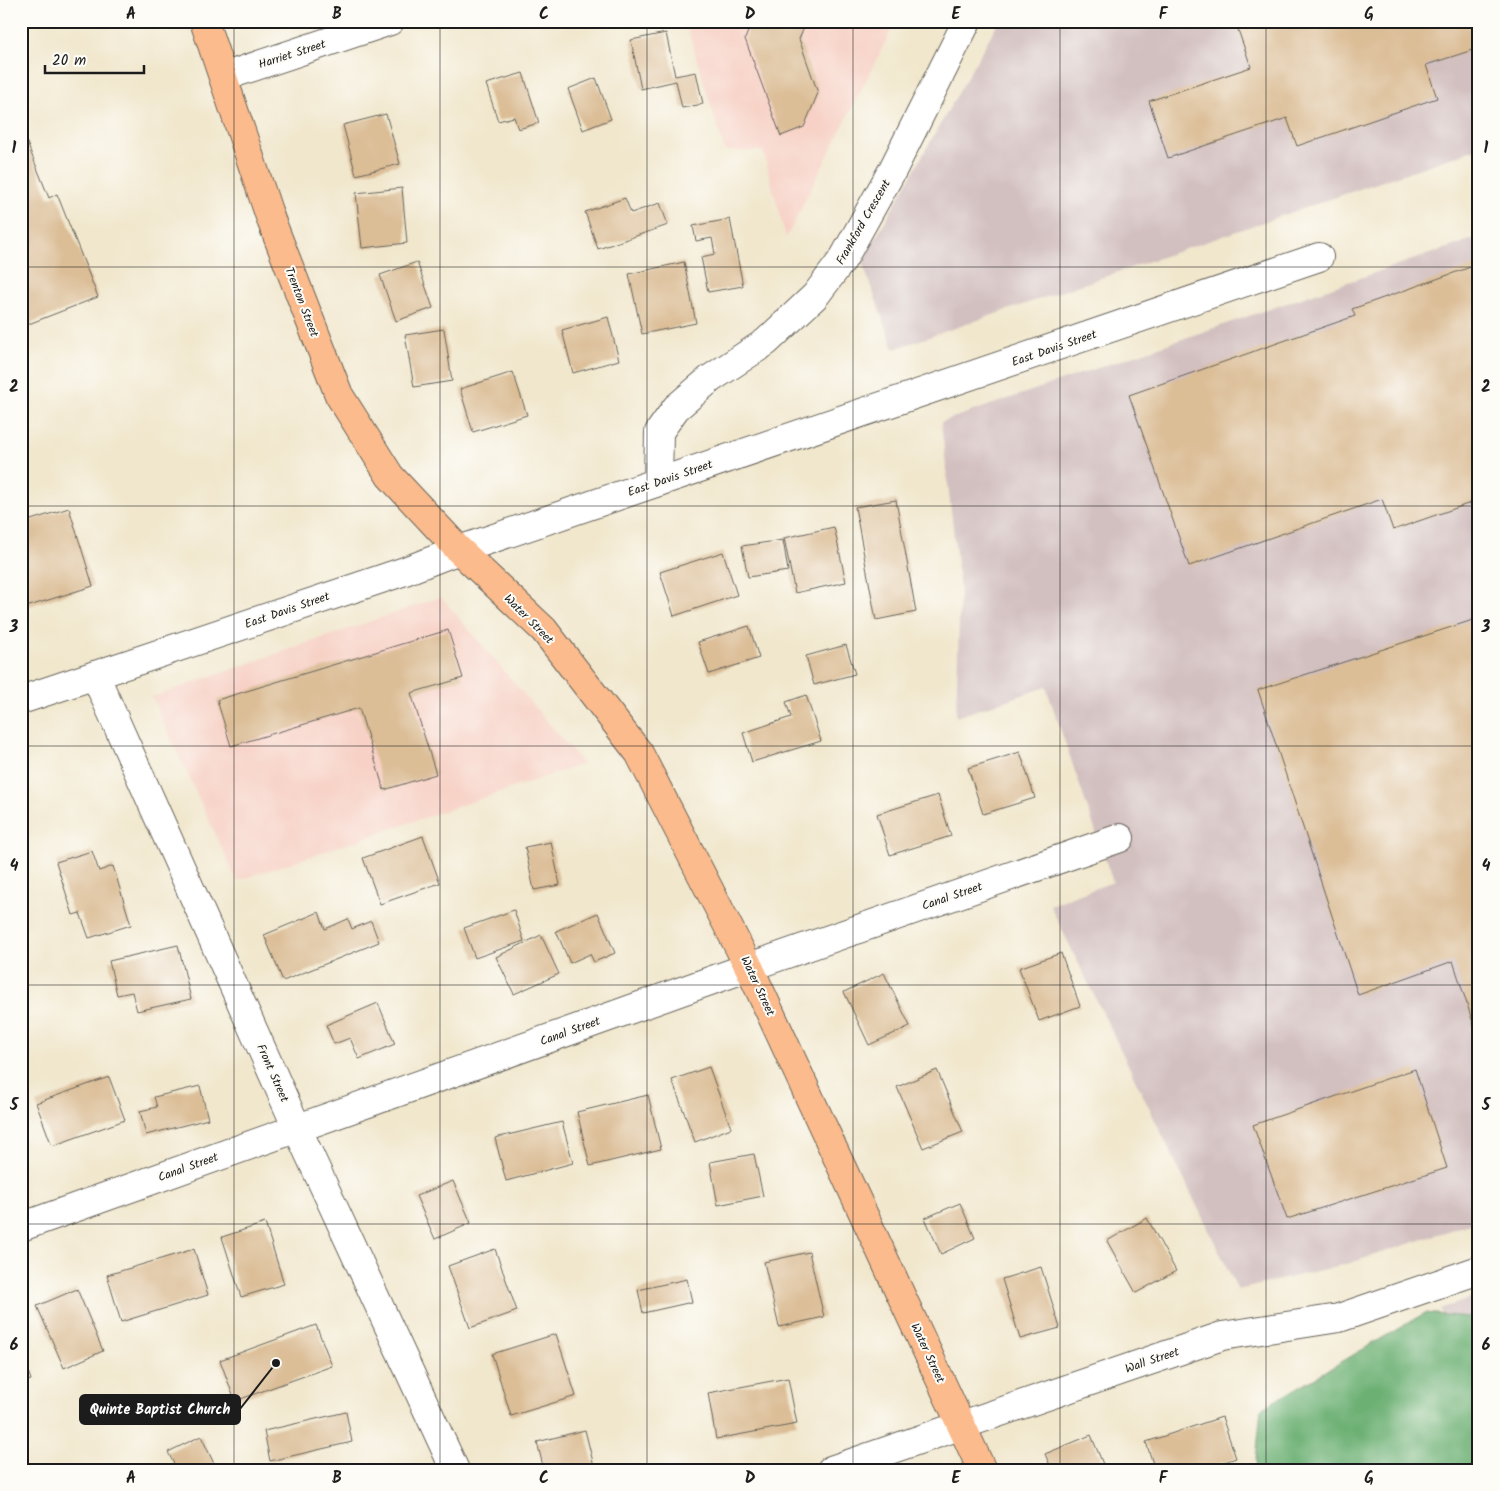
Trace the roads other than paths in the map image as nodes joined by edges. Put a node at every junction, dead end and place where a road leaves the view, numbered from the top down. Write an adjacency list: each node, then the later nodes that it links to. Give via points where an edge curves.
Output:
1 (204, 21): 4 (main road, Trenton Street)
2 (390, 21): 4 (street, Harriet Street)
3 (967, 21): 6 (street, Frankford Crescent, via 894,169 843,259 815,296 766,342 710,379 676,408 659,432)
4 (223, 77): 7 (main road, Trenton Street, via 271,220 338,395 390,476)
5 (1320, 257): 6 (street, East Davis Street)
6 (658, 482): 7 (street, East Davis Street)
7 (459, 550): 8 (street, East Davis Street); 11 (main road, Water Street, via 544,630 639,753)
8 (95, 675): 9 (street, East Davis Street); 12 (street, Front Street)
9 (21, 700)
10 (1120, 838): 11 (street, Canal Street)
11 (750, 967): 12 (street, Canal Street); 15 (main road, Water Street)
12 (297, 1128): 13 (street, Canal Street); 16 (street, Front Street)
13 (21, 1227)
14 (1479, 1270): 15 (street, Wall Street, via 1339,1318 1222,1336)
15 (962, 1425): 17 (street, Wall Street); 18 (main road, Water Street)
16 (455, 1470)
17 (831, 1470)
18 (982, 1470)

